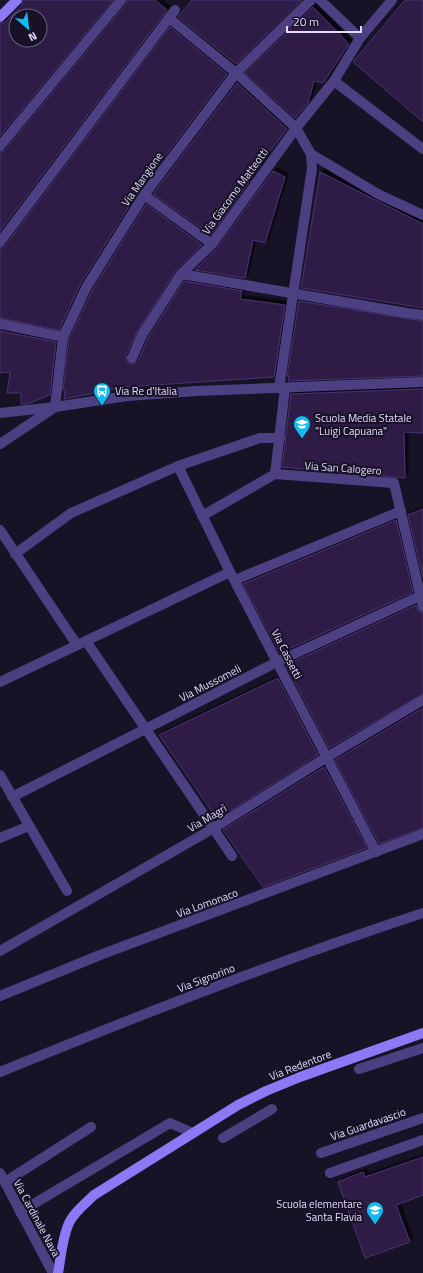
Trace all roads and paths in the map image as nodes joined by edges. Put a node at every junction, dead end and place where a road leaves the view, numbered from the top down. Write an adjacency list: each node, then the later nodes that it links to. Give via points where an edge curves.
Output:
1 (17, 0): 6 (street)
2 (121, 0): 11 (street)
3 (311, 0): 8 (street, Via Mangione)
4 (320, 0): 7 (street)
5 (392, 0): 7 (street, Via Giacomo Matteotti)
6 (0, 17)
7 (360, 38): 9 (street, Via Giacomo Matteotti)
8 (236, 73): 10 (street); 14 (street, Via Mangione); 16 (street, via 172,14)
9 (334, 81): 10 (street, Via Giacomo Matteotti); 12 (street)
10 (296, 128): 13 (street); 17 (street, Via Giacomo Matteotti)
11 (0, 146)
12 (423, 149)
13 (311, 154): 15 (street, via 378,194); 19 (street, via 312,168)
14 (144, 195): 17 (street); 22 (street, Via Mangione, via 87,286)
15 (423, 215)
16 (0, 242)
17 (212, 244): 18 (street, Via Giacomo Matteotti)
18 (181, 274): 19 (street); 23 (street, Via Giacomo Matteotti, via 142,335)
19 (293, 294): 20 (street); 25 (street)
20 (423, 315)
21 (0, 324): 22 (street)
22 (63, 337): 26 (street, Via Mangione)
23 (132, 358)
24 (423, 382): 25 (street)
25 (282, 388): 26 (street, via 197,390); 28 (street)
26 (56, 407): 27 (street); 29 (street)
27 (0, 412)
28 (280, 438): 30 (street, via 260,438); 31 (street)
29 (0, 444)
30 (178, 466): 33 (street, Via Cassetti); 35 (street, via 71,513)
31 (275, 474): 32 (street, Via San Calogero, via 394,483); 33 (street)
32 (401, 511): 36 (street); 37 (street, Via San Calogero)
33 (202, 516): 36 (street, Via Cassetti)
34 (0, 530): 35 (street)
35 (15, 554): 39 (street)
36 (233, 576): 39 (street); 40 (street, Via Cassetti)
37 (420, 596): 38 (street, Via San Calogero); 40 (street, Via Mussomeli)
38 (423, 607)
39 (82, 643): 41 (street); 43 (street)
40 (277, 662): 43 (street, Via Mussomeli); 44 (street, Via Cassetti)
41 (0, 682)
42 (423, 700): 44 (street, Via Magrì)
43 (147, 729): 47 (street, Via Mussomeli); 49 (street)
44 (327, 757): 49 (street, Via Magrì); 52 (street, Via Cassetti)
45 (0, 775): 46 (street)
46 (3, 789): 47 (street)
47 (12, 798): 48 (street)
48 (29, 826): 51 (street); 54 (street)
49 (214, 828): 53 (street); 56 (street, Via Magrì)
50 (423, 834): 52 (street, Via Lomonaco)
51 (0, 838)
52 (376, 852): 57 (street, Via Lomonaco, via 100,955)
53 (232, 856)
54 (67, 891)
55 (423, 913): 61 (street, Via Signorino, via 130,1019)
56 (0, 951)
57 (0, 996)
58 (423, 1033): 65 (street, Via Redentore, via 266,1091)
59 (423, 1048): 60 (street)
60 (359, 1069)
61 (0, 1072)
62 (272, 1109): 66 (street)
63 (423, 1118): 68 (street, Via Guardavascio)
64 (92, 1127): 70 (street)
65 (193, 1133): 71 (street, via 170,1123); 73 (street, Via Redentore, via 94,1195 79,1208 69,1223 64,1238)
66 (223, 1138)
67 (423, 1140): 69 (street)
68 (321, 1153)
69 (330, 1173)
70 (2, 1178): 71 (street, Via Cardinale Nava)
71 (20, 1212): 72 (street, Via Cardinale Nava)
72 (53, 1273)
73 (58, 1273)

